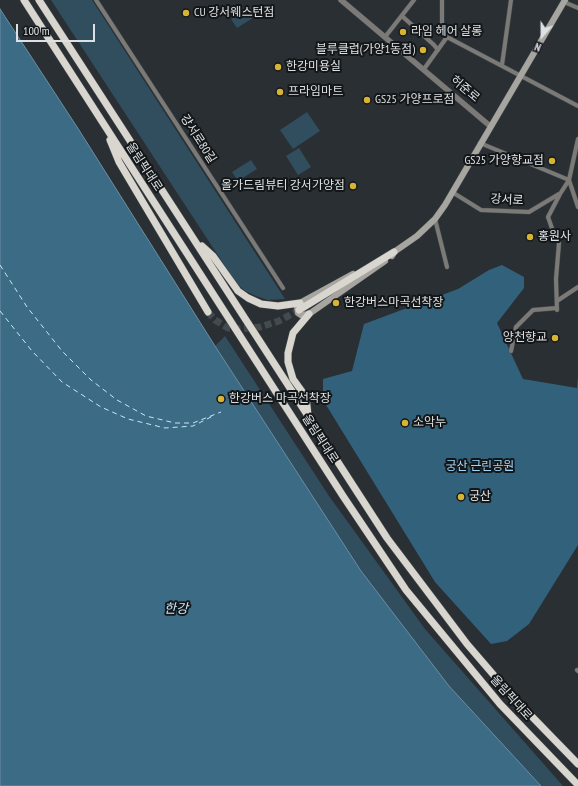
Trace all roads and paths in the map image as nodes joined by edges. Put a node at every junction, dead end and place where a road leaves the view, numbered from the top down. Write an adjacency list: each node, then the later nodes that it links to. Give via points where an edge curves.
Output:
1 (24, 0): 18 (highway, 올림픽대로)
2 (39, 0): 27 (highway, 올림픽대로)
3 (96, 0): 30 (street, 강서로80길)
4 (341, 0): 11 (street, 허준로)
5 (414, 0): 10 (street)
6 (442, 0): 12 (street, via 442,26)
7 (511, 0): 14 (street)
8 (564, 1): 9 (street); 16 (main road)
9 (578, 8)
10 (402, 16): 11 (street); 13 (street)
11 (385, 36): 15 (street, 허준로)
12 (447, 37): 13 (street); 14 (street)
13 (438, 50): 15 (street)
14 (502, 65): 16 (street)
15 (424, 69): 19 (street, 허준로)
16 (520, 75): 17 (street); 19 (main road)
17 (578, 106)
18 (104, 124): 34 (highway, via 119,162); 39 (highway, 올림픽대로, via 406,590 500,704)
19 (490, 126): 21 (main road)
20 (578, 139): 22 (street)
21 (480, 143): 22 (street); 23 (main road)
22 (569, 180): 24 (street); 25 (street)
23 (452, 192): 24 (street, 강서로, via 481,210 529,212); 26 (main road)
24 (560, 194): 32 (street, via 548,217 559,243)
25 (578, 204)
26 (435, 219): 28 (main road); 29 (street)
27 (193, 238): 33 (highway, via 213,256 238,291 248,298 261,304); 37 (highway, 올림픽대로)
28 (394, 252): 33 (highway); 35 (main road, via 392,257)
29 (446, 267)
30 (283, 288)
31 (578, 288): 32 (street)
32 (557, 300): 36 (street, via 557,309 533,310 516,327)
33 (299, 306): 35 (main road, via 298,313)
34 (208, 312)
35 (309, 314): 37 (highway, via 293,333 288,353 288,362 294,379 306,397)
36 (511, 351)
37 (308, 417): 38 (highway, 올림픽대로, via 387,538 467,644 510,694)
38 (578, 764)
39 (578, 785)

